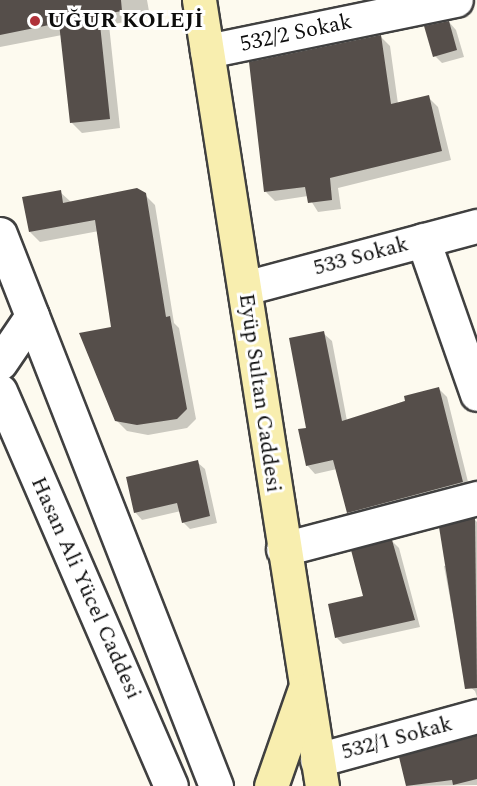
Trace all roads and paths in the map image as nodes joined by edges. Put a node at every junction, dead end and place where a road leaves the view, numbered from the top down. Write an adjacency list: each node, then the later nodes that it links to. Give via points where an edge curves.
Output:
1 (199, 0): 3 (main road, Eyüp Sultan Caddesi)
2 (456, 0): 3 (street, 532/2 Sokak)
3 (207, 51): 7 (main road, Eyüp Sultan Caddesi)
4 (477, 226): 6 (street, 533 Sokak)
5 (0, 234): 8 (street)
6 (423, 240): 7 (street, 533 Sokak); 12 (street)
7 (245, 288): 14 (main road, Eyüp Sultan Caddesi)
8 (32, 316): 9 (street); 10 (street); 19 (street)
9 (0, 322)
10 (0, 363)
11 (0, 390): 18 (street, Hasan Ali Yücel Caddesi)
12 (477, 394)
13 (477, 498): 14 (street)
14 (283, 549): 15 (main road, Eyüp Sultan Caddesi)
15 (306, 687): 17 (main road, Eyüp Sultan Caddesi); 20 (main road)
16 (477, 716): 17 (street, 532/1 Sokak)
17 (319, 773)
18 (171, 786)
19 (216, 786)
20 (271, 786)

